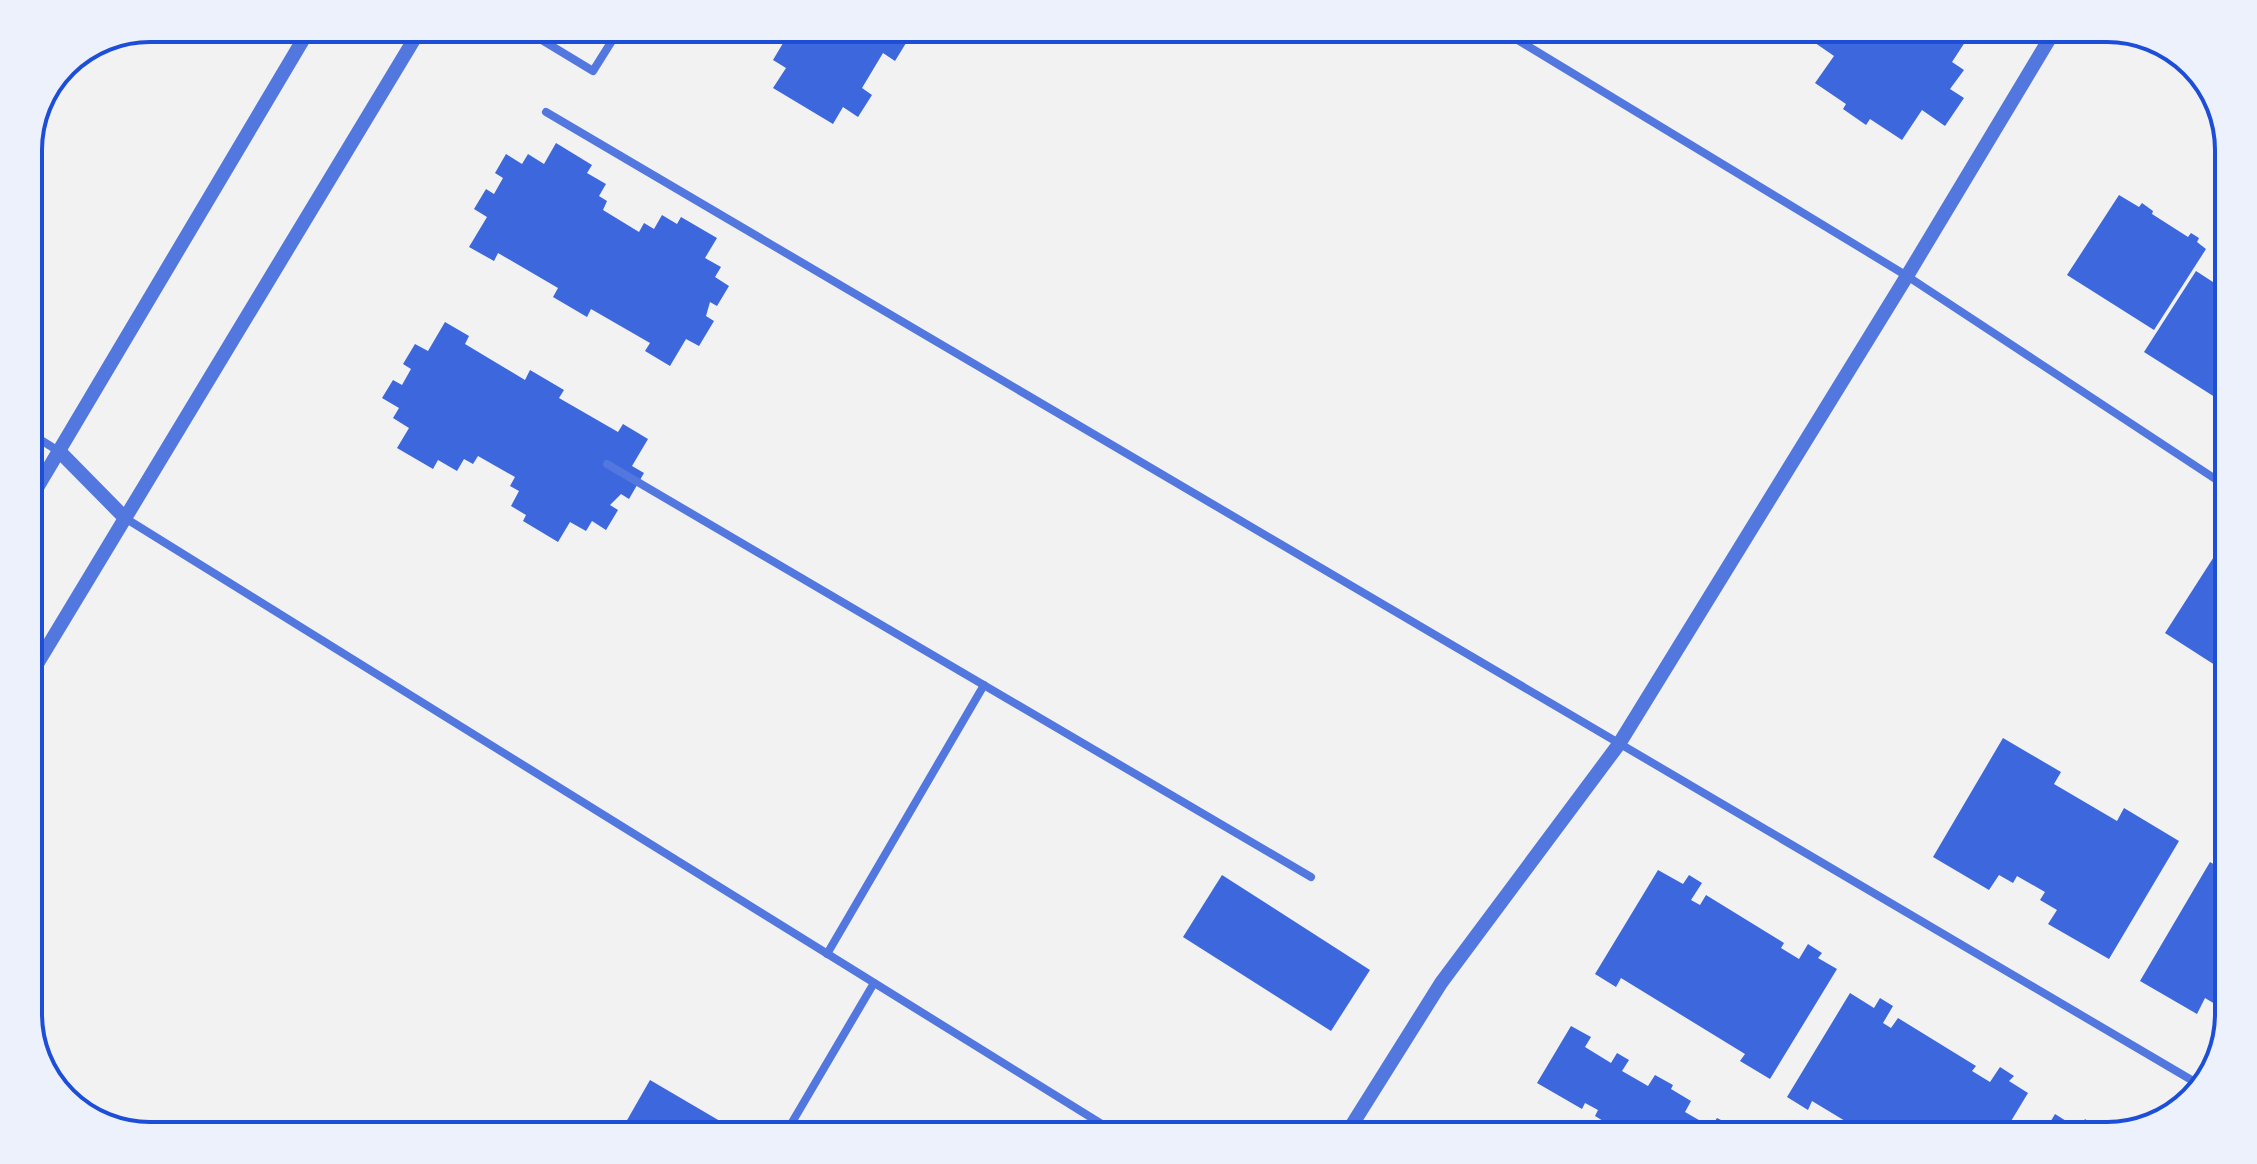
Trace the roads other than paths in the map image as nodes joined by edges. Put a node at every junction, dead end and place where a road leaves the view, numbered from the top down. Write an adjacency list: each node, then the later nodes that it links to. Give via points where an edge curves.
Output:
1 (302, 42): 10 (street)
2 (413, 42): 14 (street)
3 (545, 42): 4 (street, via 593,71)
4 (611, 42)
5 (1521, 42): 8 (street)
6 (2048, 42): 8 (street)
7 (546, 112): 17 (street)
8 (1907, 276): 12 (street); 17 (street)
9 (42, 441): 10 (street)
10 (60, 452): 13 (street); 14 (street)
11 (607, 464): 16 (street)
12 (2215, 479)
13 (42, 481)
14 (125, 518): 15 (street); 19 (street)
15 (42, 656)
16 (984, 685): 18 (street); 19 (street)
17 (1619, 744): 21 (street); 24 (street, via 1441,983)
18 (1311, 877)
19 (827, 954): 20 (street)
20 (874, 983): 22 (street); 23 (street)
21 (2192, 1080)
22 (792, 1122)
23 (1098, 1122)
24 (1354, 1122)

